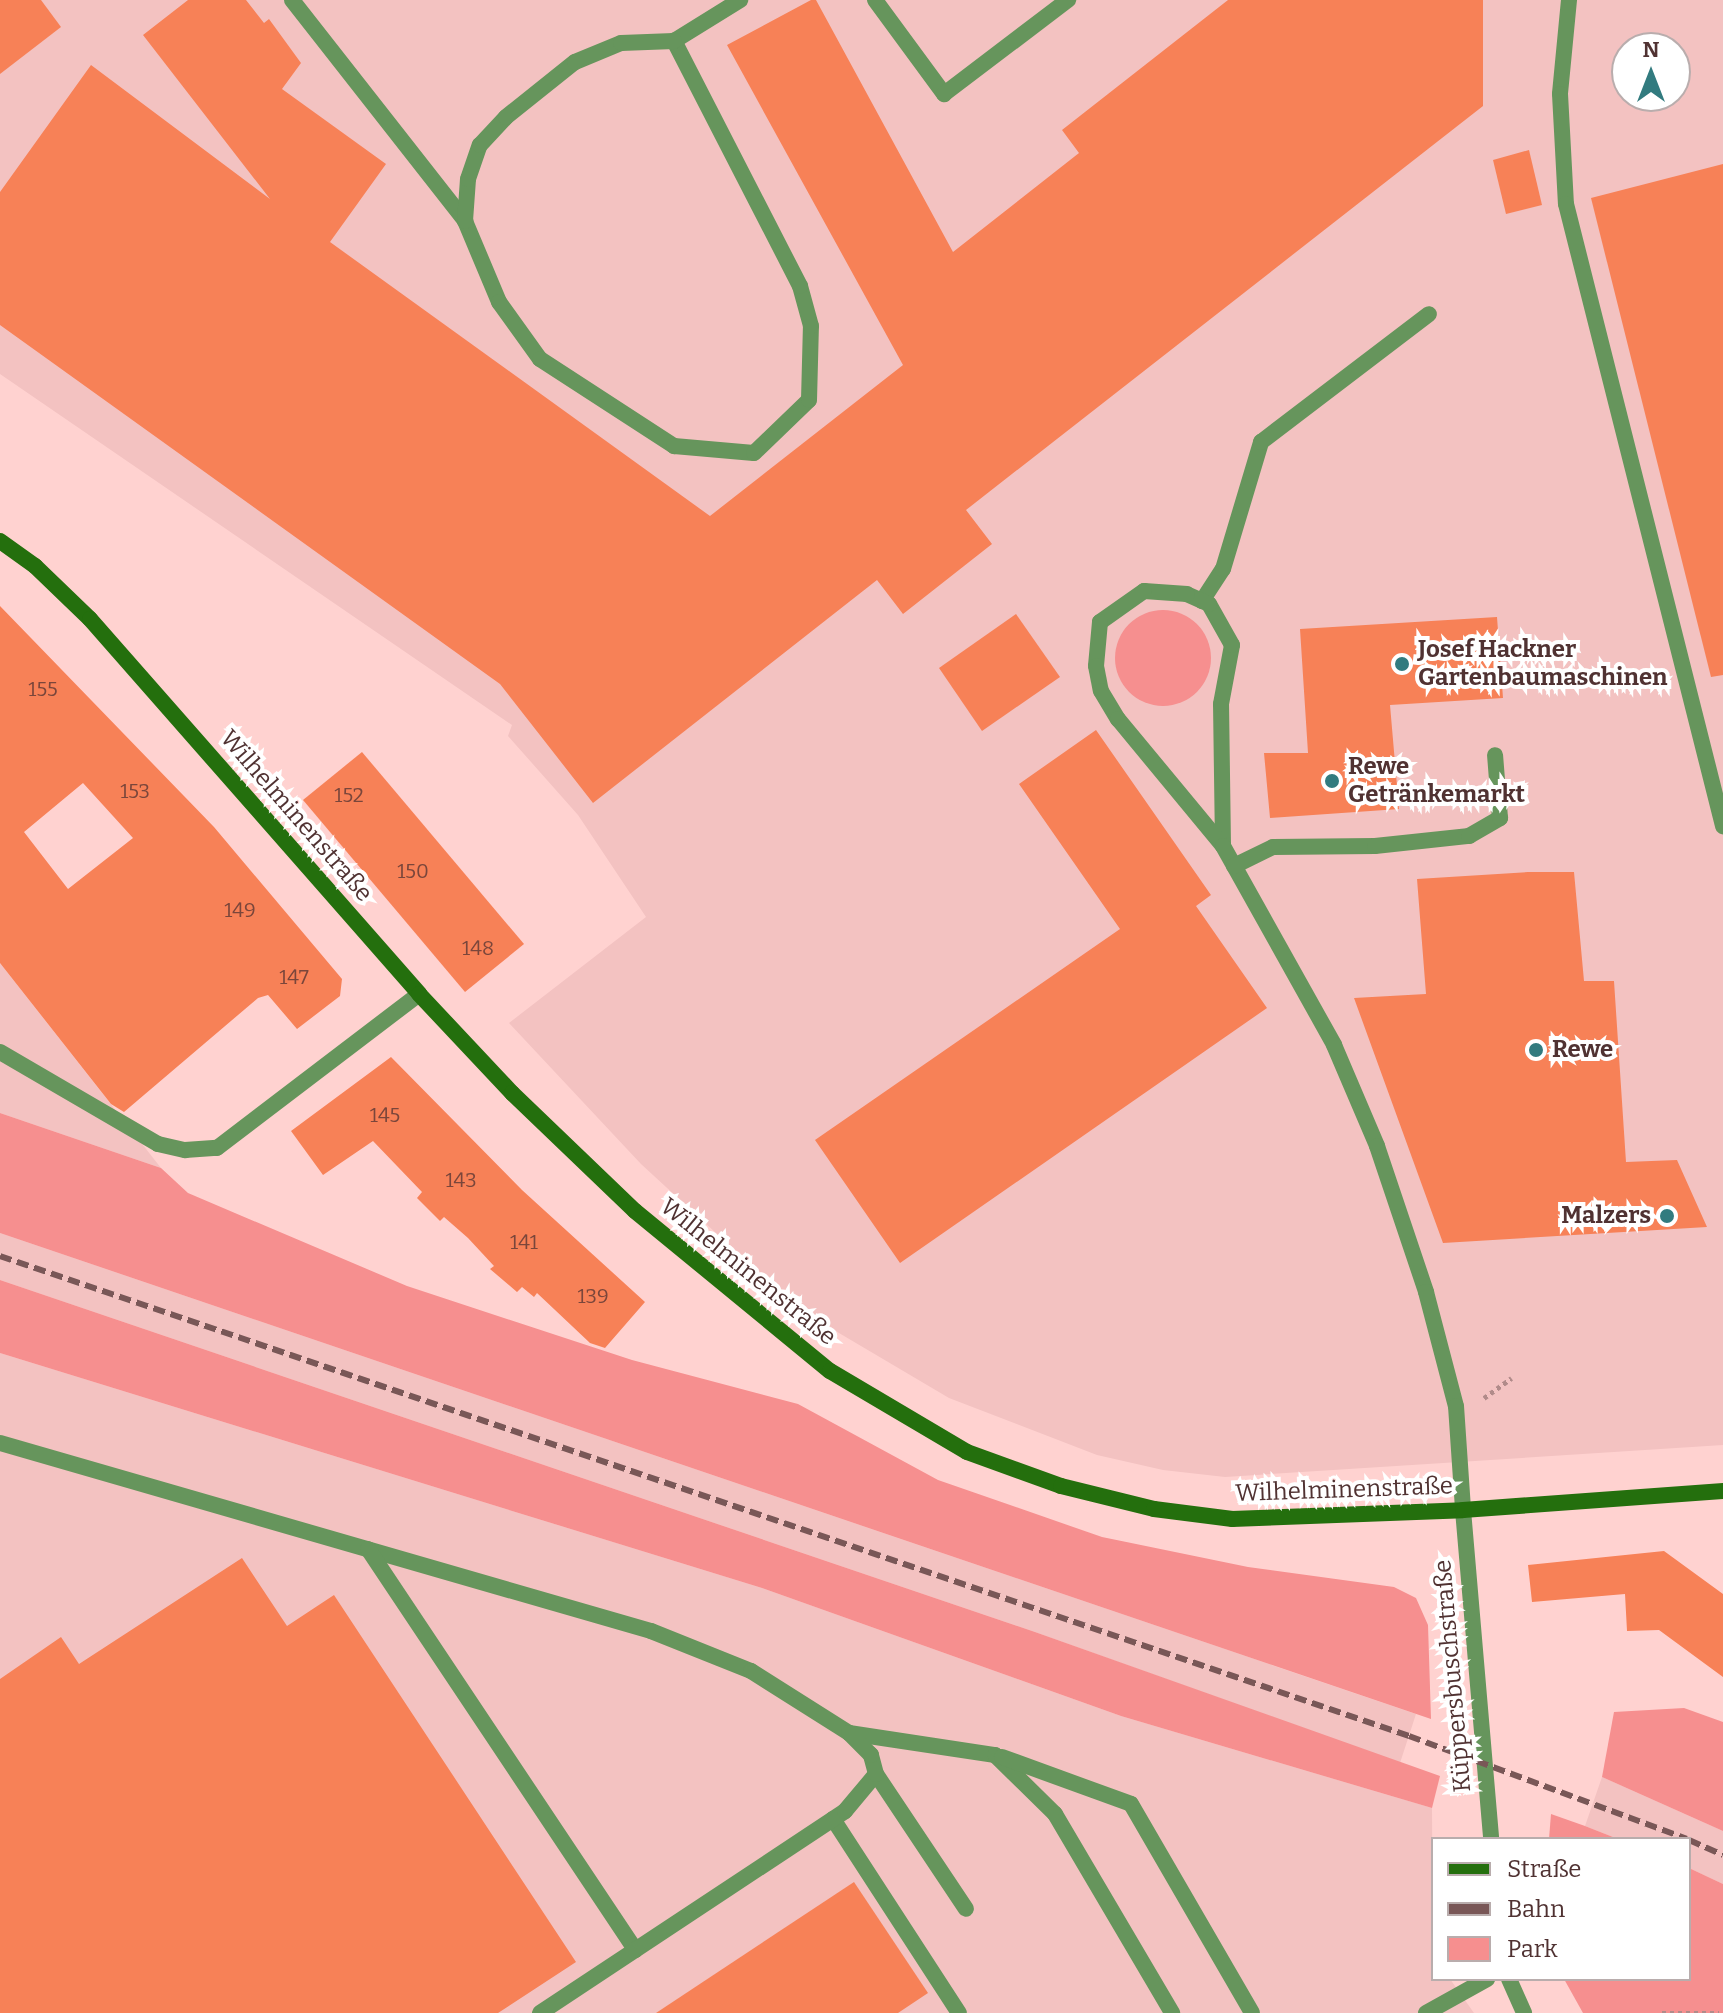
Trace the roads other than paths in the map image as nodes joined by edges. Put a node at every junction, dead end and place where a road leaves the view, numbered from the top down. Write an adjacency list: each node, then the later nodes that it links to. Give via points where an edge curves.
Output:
1 (292, 0): 7 (street)
2 (740, 0): 6 (street)
3 (875, 0): 4 (street, via 944,94)
4 (1068, 0)
5 (1569, 0): 12 (street, via 1560,94 1566,204)
6 (674, 41): 7 (street, via 621,43 575,62 506,117 480,145 468,179); 7 (street, via 800,286 811,326 809,400 754,453 674,446 540,359 499,302)
7 (465, 221)
8 (1429, 314): 10 (street, via 1261,442 1223,569)
9 (0, 541): 15 (street, Wilhelminenstraße, via 35,566 145,678)
10 (1202, 601): 13 (street, via 1222,623 1232,645 1221,704); 13 (street, Küppersbuschstraße, via 1168,591 1144,591 1125,601 1100,622 1096,666 1101,691 1118,719)
11 (1495, 755): 14 (street, via 1500,818 1469,836 1375,846 1273,847)
12 (1723, 826)
13 (1223, 846): 14 (street, Küppersbuschstraße)
14 (1234, 866): 19 (street, Küppersbuschstraße, via 1334,1045 1377,1146 1426,1292 1456,1406)
15 (419, 994): 16 (street, via 217,1148 185,1150 158,1144); 19 (street, Wilhelminenstraße, via 635,1211 830,1371 967,1452 1061,1486 1154,1509 1232,1519)
16 (0, 1052)
17 (0, 1443): 20 (street)
18 (1723, 1491): 19 (street, Wilhelminenstraße)
19 (1463, 1510): 25 (street, Küppersbuschstraße)
20 (368, 1549): 21 (street, via 651,1631 751,1671); 27 (street)
21 (849, 1733): 22 (street); 23 (street, via 871,1755)
22 (995, 1755): 32 (street, via 1055,1814); 33 (street, via 1131,1804)
23 (876, 1774): 24 (street); 26 (street)
24 (833, 1819): 27 (street); 31 (street)
25 (1491, 1837)
26 (966, 1909)
27 (635, 1950): 30 (street)
28 (1483, 1981): 34 (street)
29 (1510, 1981): 35 (street)
30 (540, 2013)
31 (959, 2013)
32 (1172, 2013)
33 (1252, 2013)
34 (1426, 2013)
35 (1524, 2013)

